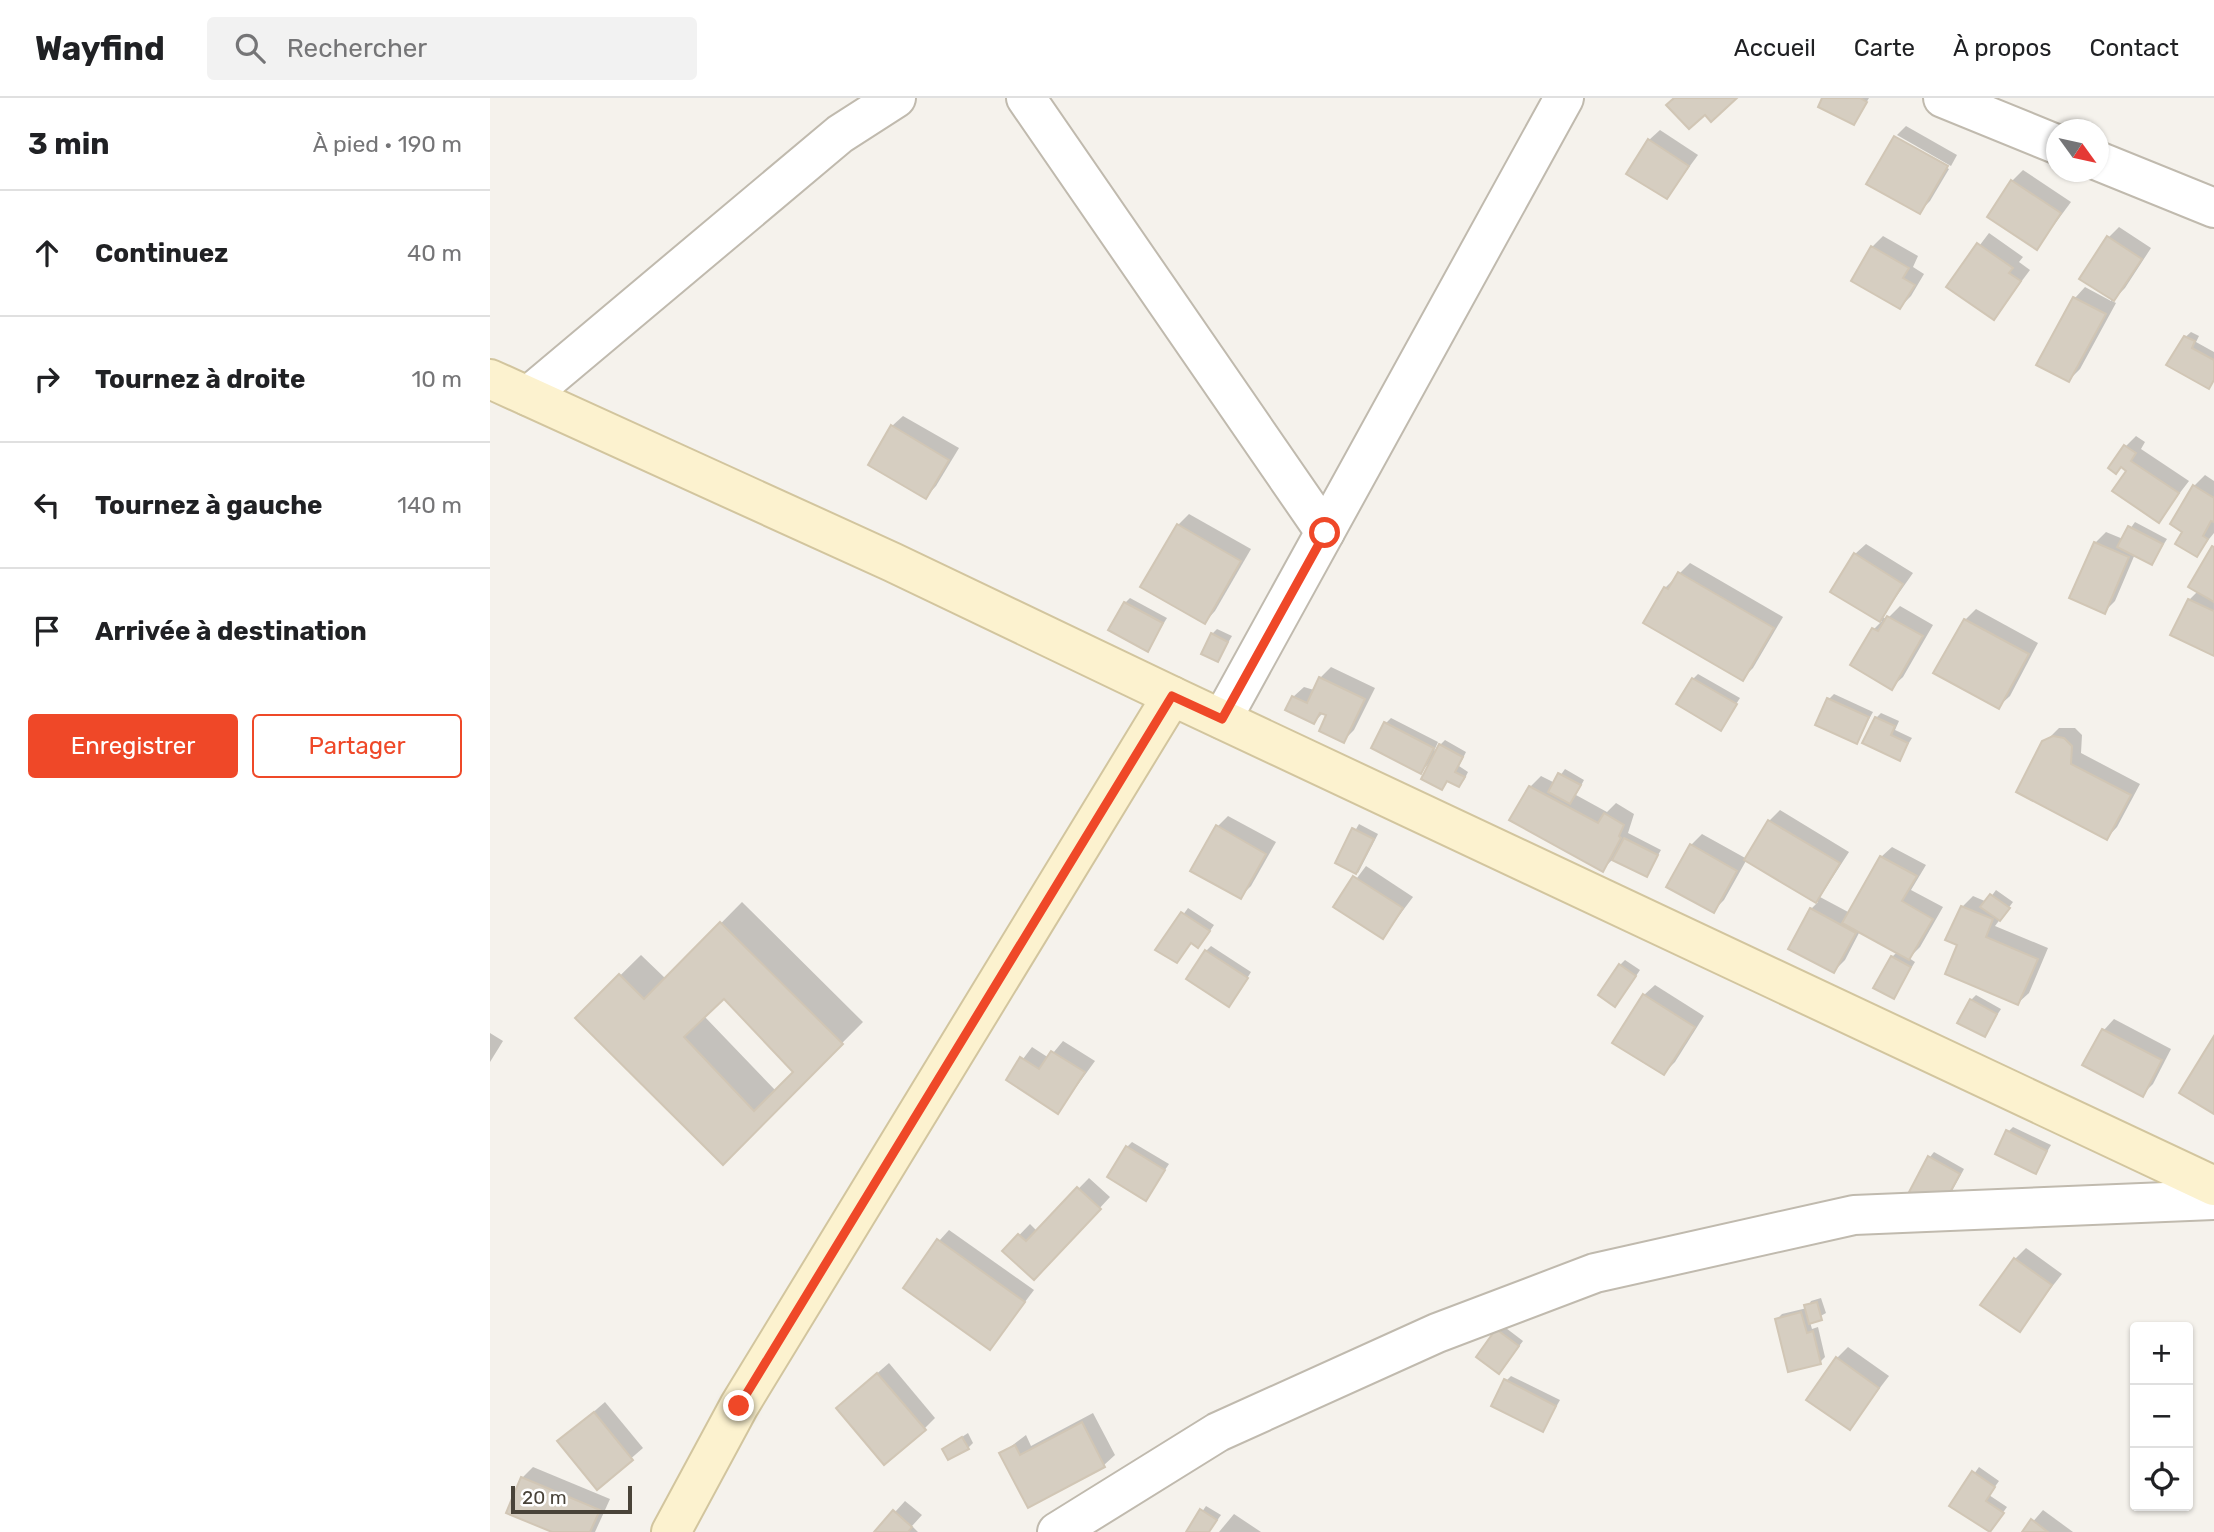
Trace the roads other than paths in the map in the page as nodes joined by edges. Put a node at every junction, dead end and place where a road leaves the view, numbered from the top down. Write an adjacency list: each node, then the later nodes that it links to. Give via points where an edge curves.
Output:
1 (895, 98): 9 (street, via 840,134)
2 (1026, 98): 10 (street)
3 (1564, 98): 10 (street)
4 (1943, 98): 5 (street)
5 (2046, 140)
6 (2109, 165): 7 (street)
7 (2214, 208)
8 (490, 379): 9 (street)
9 (528, 396): 11 (street)
10 (1325, 533): 12 (street)
11 (1172, 696): 12 (street); 15 (street, via 739,1406)
12 (1222, 719): 13 (street)
13 (2214, 1186)
14 (2214, 1200): 16 (street, via 1854,1214 1595,1273 1437,1333 1219,1432)
15 (671, 1532)
16 (1057, 1532)

